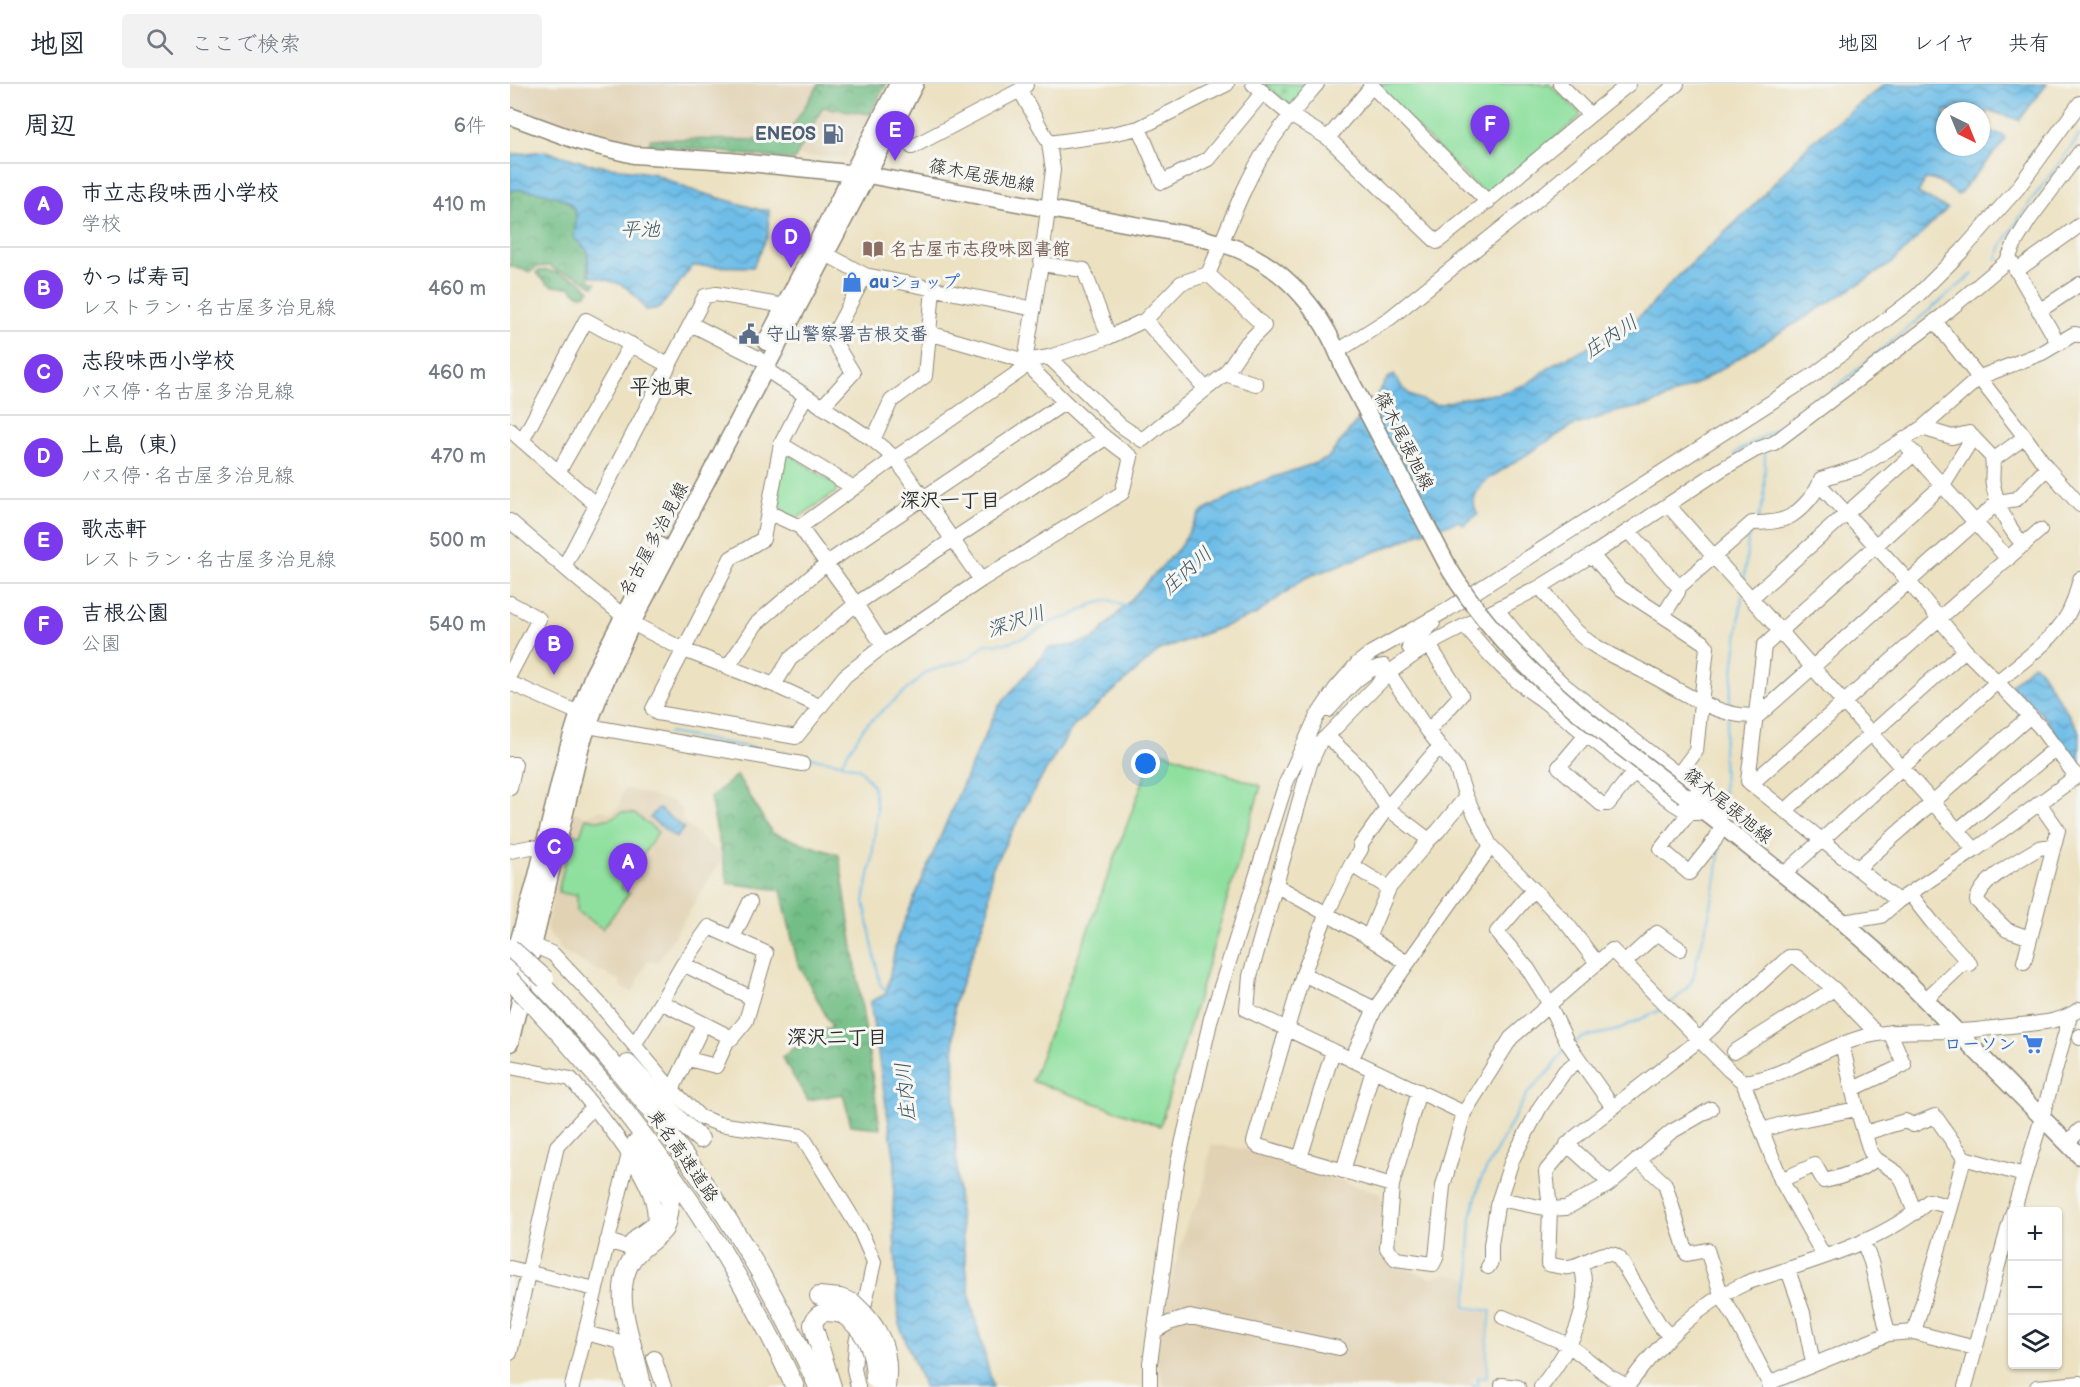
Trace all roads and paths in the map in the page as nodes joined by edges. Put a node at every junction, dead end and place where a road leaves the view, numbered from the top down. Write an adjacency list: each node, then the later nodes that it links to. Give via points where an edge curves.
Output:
1 (898, 84): 20 (main road, 名古屋多治見線)
2 (915, 84): 20 (main road, 名古屋多治見線)
3 (1227, 84): 15 (street)
4 (1317, 84): 12 (street)
5 (1560, 84): 13 (street)
6 (1629, 84): 13 (street)
7 (1677, 84): 45 (street)
8 (1371, 85): 16 (street); 21 (street)
9 (1024, 87): 17 (street); 18 (street)
10 (1258, 88): 12 (street); 15 (street, via 1208,159 1162,182)
11 (2080, 103): 101 (street, via 2016,189 1917,296 1815,374)
12 (1290, 115): 16 (street); 24 (street, via 1254,169)
13 (1590, 115): 21 (street)
14 (510, 116): 20 (main road, 篠木尾張旭線, via 581,142 634,154)
15 (1139, 128): 17 (street)
16 (1328, 138): 21 (street, via 1437,242)
17 (1048, 142): 22 (street, via 1053,170)
18 (912, 147)
19 (2080, 152): 26 (street, via 2029,220)
20 (860, 174): 22 (main road, 篠木尾張旭線); 25 (main road, 名古屋多治見線); 33 (main road, 名古屋多治見線)
21 (1488, 202)
22 (1047, 208): 24 (main road, 篠木尾張旭線); 27 (street)
23 (2080, 225): 28 (street)
24 (1221, 244): 29 (street); 45 (main road, 篠木尾張旭線, via 1258,260 1295,287 1312,307)
25 (826, 254): 30 (street); 48 (main road, 名古屋多治見線)
26 (2009, 257): 28 (street); 37 (street)
27 (1041, 264): 34 (street); 41 (street, via 1084,270)
28 (2016, 271): 35 (street)
29 (1208, 274): 36 (street, via 1181,283); 49 (street, via 1264,326)
30 (865, 275): 32 (street); 55 (street, via 832,338 853,373)
31 (2080, 284): 35 (street)
32 (933, 289): 34 (street); 39 (street)
33 (784, 306): 38 (street, via 716,294 705,296); 48 (main road, 名古屋多治見線)
34 (1034, 309): 46 (street)
35 (2039, 311): 42 (street)
36 (1144, 320): 41 (street); 52 (street)
37 (1935, 321): 50 (street); 76 (street, via 1774,443 1722,469)
38 (691, 324): 47 (street); 48 (street)
39 (929, 333): 46 (street); 61 (street, via 925,376 891,401)
40 (2080, 335): 42 (street)
41 (1108, 336): 44 (street)
42 (2058, 343): 50 (street, via 2042,354)
43 (631, 344): 47 (street); 62 (street, via 586,320); 69 (street)
44 (1049, 357): 46 (street); 52 (street, via 1120,425 1142,440)
45 (1340, 358): 145 (main road, 篠木尾張旭線, bridge, via 1450,570 1493,631 1552,691 1685,796)
46 (1025, 361): 54 (street); 66 (street, via 1020,371)
47 (668, 364): 75 (street)
48 (761, 364): 53 (street); 105 (main road, 名古屋多治見線)
49 (1225, 374): 51 (street); 52 (street)
50 (1979, 378): 56 (street); 59 (street)
51 (1257, 384)
52 (1205, 388)
53 (805, 397): 55 (street); 64 (street)
54 (1064, 403): 60 (street); 73 (street)
55 (822, 407): 61 (street)
56 (1922, 428): 58 (street, via 1952,436 1969,433); 63 (street)
57 (510, 430): 62 (street)
58 (1973, 437): 67 (street); 70 (street)
59 (2025, 437): 67 (street); 68 (street)
60 (1104, 439): 85 (street); 94 (street, via 1131,457 1122,493)
61 (873, 440): 66 (street)
62 (522, 441): 69 (street)
63 (1902, 442): 65 (street); 71 (street, via 1860,467 1821,479)
64 (781, 444): 72 (street); 78 (street)
65 (1915, 453): 70 (street); 79 (street)
66 (895, 458): 72 (street); 73 (street)
67 (1993, 460): 74 (street, via 1993,484)
68 (2047, 468): 74 (street, via 2017,498); 77 (street)
69 (558, 471): 75 (street)
70 (1944, 484): 80 (street); 87 (street)
71 (1820, 485): 79 (street); 89 (street, via 1790,517 1756,523)
72 (854, 488): 82 (street)
73 (924, 497): 85 (street); 91 (street)
74 (2000, 502): 80 (street); 86 (street, via 2011,531)
75 (596, 505): 92 (street)
76 (1668, 505): 84 (street); 89 (street)
77 (2080, 506)
78 (768, 512): 82 (street); 110 (street, via 763,539 731,558)
79 (1846, 513): 87 (street); 98 (street)
80 (1977, 521): 90 (street); 95 (street)
81 (511, 524): 92 (street)
82 (800, 527): 91 (street)
83 (2040, 530): 86 (street)
84 (1629, 531): 88 (street); 97 (street)
85 (952, 539): 94 (street); 100 (street)
86 (2024, 544): 90 (street)
87 (1875, 545): 95 (street); 107 (street)
88 (1592, 555): 96 (street); 103 (street, via 1620,588)
89 (1714, 558): 97 (street); 98 (street)
90 (2008, 559): 104 (street)
91 (827, 563): 100 (street); 113 (street, via 756,624)
92 (564, 567): 105 (street)
93 (2080, 579): 117 (street, via 2068,614 2059,626)
94 (981, 580): 109 (street)
95 (1908, 582): 104 (street); 114 (street)
96 (1540, 587): 102 (street); 120 (street, via 1566,620 1592,644)
97 (1679, 587): 103 (street)
98 (1746, 592): 107 (street)
99 (510, 603): 116 (street, via 539,619)
100 (856, 604): 109 (street); 119 (street, via 790,659)
101 (1447, 610): 112 (street, via 1409,647); 125 (street, via 1357,664)
102 (1497, 610): 106 (street); 137 (street, via 1539,662 1564,685)
103 (1663, 616): 120 (street, via 1707,647)
104 (1939, 618): 111 (street); 121 (street)
105 (627, 619): 110 (street); 126 (main road, 名古屋多治見線, via 593,675)
106 (1465, 626): 108 (street); 128 (street, via 1522,686)
107 (1780, 630): 114 (street); 123 (street, via 1764,646)
108 (1429, 645): 112 (street); 127 (street, via 1461,695)
109 (883, 646): 122 (street, via 845,676)
110 (684, 650): 113 (street); 122 (street, via 653,709 657,714 796,737)
111 (1965, 650): 117 (street); 129 (street)
112 (1415, 654): 115 (street)
113 (728, 667): 119 (street)
114 (1813, 668): 121 (street); 123 (street)
115 (1389, 672): 125 (street, via 1384,666 1375,667); 127 (street); 130 (street)
116 (510, 674)
117 (1997, 682): 124 (street); 135 (street)
118 (510, 683): 126 (street)
119 (774, 685): 122 (street)
120 (1701, 702): 123 (street); 137 (street, via 1696,751)
121 (1844, 703): 129 (street); 138 (street)
122 (819, 706)
123 (1755, 716): 138 (street, via 1748,781)
124 (2030, 716): 132 (street); 141 (street)
125 (1316, 718): 249 (street, via 1286,783 1211,1018 1178,1162)
126 (583, 720): 134 (street); 151 (main road, 名古屋多治見線, via 568,748); 168 (main road, 名古屋多治見線, via 570,785)
127 (1428, 731): 131 (street)
128 (1587, 734): 136 (street); 136 (street, via 1559,767 1601,804 1608,804)
129 (1872, 734): 135 (street); 144 (street)
130 (1327, 736): 143 (street, via 1363,770); 158 (street, via 1310,764)
131 (1440, 746): 140 (street, via 1456,767); 143 (street)
132 (2056, 748): 142 (street, via 2077,776); 147 (street)
133 (510, 764): 139 (street, via 515,764)
134 (802, 764)
135 (1902, 769): 141 (street); 149 (street)
136 (1634, 772): 145 (street, via 1672,803)
137 (1678, 775): 146 (street, via 1717,812)
138 (1751, 784): 144 (street)
139 (510, 788)
140 (1466, 797): 148 (street); 150 (street)
141 (1932, 803): 147 (street); 156 (street)
142 (2039, 803): 152 (street, via 2058,830); 153 (street)
143 (1387, 808): 148 (street); 155 (street)
144 (1785, 811): 149 (street)
145 (1696, 813): 146 (main road, 篠木尾張旭線); 146 (street, via 1660,849 1689,873)
146 (1722, 827): 157 (main road, 篠木尾張旭線)
147 (1958, 830): 153 (street)
148 (1429, 840): 159 (street)
149 (1821, 840): 156 (street); 157 (street)
150 (1491, 846): 160 (street); 171 (street)
151 (543, 849): 154 (street); 168 (main road, 名古屋多治見線)
152 (2053, 849): 167 (street); 167 (street, via 2038,848 1978,893 1977,901 2007,930)
153 (1975, 850): 161 (street)
154 (510, 851)
155 (1351, 865): 159 (street); 163 (street)
156 (1858, 868): 161 (street)
157 (1783, 875): 164 (main road, 篠木尾張旭線)
158 (1276, 886): 163 (street); 187 (street, via 1250,976 1247,1010)
159 (1389, 888): 166 (street)
160 (1533, 890): 172 (street, via 1568,925); 183 (street, via 1497,932 1528,969)
161 (1904, 897): 164 (street, via 1881,916); 181 (street, via 1969,962)
162 (750, 902): 165 (street)
163 (1327, 913): 166 (street); 176 (street)
164 (1843, 922): 181 (main road, 篠木尾張旭線)
165 (733, 938): 174 (street, via 709,927); 180 (street, via 766,954)
166 (1368, 938): 171 (street)
167 (2030, 938): 170 (street)
168 (518, 946): 175 (main road, 名古屋多治見線); 178 (highway, bridge); 192 (main road, 名古屋多治見線); 194 (street, via 553,954)
169 (1680, 949): 173 (street, via 1657,933)
170 (2024, 962)
171 (1407, 963): 184 (street)
172 (1597, 963): 173 (street, via 1612,950); 183 (street)
173 (1624, 963): 191 (street)
174 (683, 964): 180 (street); 182 (street)
175 (510, 971)
176 (1303, 974): 184 (street); 187 (street)
177 (510, 980): 195 (highway, 東名高速道路, bridge)
178 (543, 982): 216 (highway, via 594,1027); 269 (highway, 東名高速道路, via 656,1116 699,1176 761,1276)
179 (1834, 989): 189 (street); 191 (street, via 1796,957 1789,957); 197 (street)
180 (752, 998): 190 (street, via 746,1021 732,1038)
181 (1926, 999): 188 (main road, 篠木尾張旭線)
182 (661, 1002): 186 (street); 194 (street)
183 (1548, 1004): 200 (street); 211 (street, via 1511,1038)
184 (1375, 1010): 199 (street)
185 (2075, 1012): 188 (street, via 2050,1022); 212 (street)
186 (703, 1025): 190 (street); 198 (street)
187 (1287, 1029): 196 (street); 221 (street, via 1254,1142)
188 (1958, 1031): 189 (street); 212 (main road, 篠木尾張旭線)
189 (1883, 1033): 193 (street); 204 (street, via 1904,1065)
190 (729, 1036): 198 (street, via 716,1066)
191 (1698, 1040): 203 (street); 207 (street)
192 (510, 1043)
193 (1842, 1044): 203 (street, via 1761,1079); 204 (street)
194 (634, 1046): 205 (street)
195 (576, 1051): 266 (highway, via 670,1201 664,1229 637,1253 624,1282 625,1311); 268 (highway, 東名高速道路, via 635,1123 688,1198 751,1302)
196 (1333, 1051): 199 (street); 221 (street)
197 (1734, 1052)
198 (688, 1059): 205 (street)
199 (1351, 1060): 202 (street)
200 (1579, 1060): 207 (street); 230 (street, via 1565,1071 1540,1107 1512,1160)
201 (510, 1067): 208 (street, via 571,1079)
202 (1372, 1070): 206 (street); 225 (street)
203 (1743, 1082): 213 (street)
204 (1853, 1089): 210 (street)
205 (672, 1090): 271 (street, via 700,1117 719,1124 802,1136 814,1155 860,1230 874,1262 856,1343 854,1369)
206 (1419, 1091): 211 (street); 229 (street)
207 (1612, 1106): 218 (street)
208 (593, 1107): 219 (street); 243 (street, via 557,1146)
209 (1712, 1109): 224 (street, via 1671,1132)
210 (1857, 1109): 213 (street); 215 (street)
211 (1464, 1113): 229 (street, via 1443,1186 1433,1264 1396,1259 1387,1248)
212 (2042, 1118): 217 (main road, 篠木尾張旭線); 226 (street)
213 (1763, 1130): 227 (street)
214 (2080, 1130): 217 (street)
215 (1865, 1133): 222 (street, via 1905,1121 1913,1125 1935,1116); 223 (street)
216 (700, 1139)
217 (2067, 1143): 220 (main road, 篠木尾張旭線)
218 (1567, 1144): 228 (street); 233 (street, via 1546,1172)
219 (629, 1154): 236 (street); 236 (street, via 654,1203 654,1223 627,1247)
220 (2080, 1156)
221 (1300, 1158): 225 (street)
222 (1965, 1158): 226 (street); 231 (street)
223 (1875, 1159): 227 (street, via 1843,1177 1824,1181 1815,1165); 234 (street, via 1902,1179)
224 (1638, 1160): 228 (street); 246 (street, via 1665,1184 1687,1254 1707,1250)
225 (1343, 1171): 229 (street)
226 (2024, 1175): 232 (street)
227 (1781, 1180): 238 (street)
228 (1610, 1183): 233 (street, via 1566,1208)
229 (1392, 1185)
230 (1499, 1199): 233 (street); 240 (street)
231 (1951, 1207): 234 (street, via 1929,1201); 250 (street)
232 (2015, 1207)
233 (1550, 1209): 239 (street, via 1548,1264 1566,1268)
234 (1915, 1213): 237 (street)
235 (2008, 1231): 256 (street)
236 (607, 1241): 244 (street)
237 (1863, 1241): 238 (street); 252 (street)
238 (1824, 1256): 242 (street)
239 (1581, 1264): 253 (street, via 1613,1253); 254 (street, via 1585,1304)
240 (1488, 1267)
241 (510, 1268): 243 (street)
242 (1788, 1270): 246 (street, via 1745,1283); 260 (street, via 1803,1313)
243 (528, 1273): 244 (street); 257 (street)
244 (595, 1289): 251 (street)
245 (819, 1296): 247 (highway, via 840,1298)
246 (1722, 1297): 253 (street); 262 (street)
247 (848, 1309): 270 (highway, via 822,1313 814,1320); 272 (highway, bridge, via 865,1336 874,1362); 273 (highway, bridge, via 876,1326 886,1360)
248 (1503, 1317): 254 (street)
249 (1155, 1330): 255 (street, via 1190,1317); 259 (street)
250 (1914, 1332): 252 (street); 256 (street)
251 (585, 1333): 264 (street); 265 (street, via 621,1342)
252 (1888, 1334): 260 (street)
253 (1670, 1336): 263 (street)
254 (1568, 1345): 263 (street); 278 (street)
255 (1339, 1348)
256 (1976, 1348): 279 (street)
257 (510, 1353)
258 (654, 1358): 267 (street)
259 (1150, 1363): 274 (street); 275 (street)
260 (1813, 1363): 262 (street)
261 (2080, 1383): 281 (street)
262 (1770, 1385)
263 (1627, 1386)
264 (572, 1387)
265 (632, 1387)
266 (642, 1387)
267 (664, 1387)
268 (795, 1387)
269 (818, 1387)
270 (832, 1387)
271 (858, 1387)
272 (875, 1387)
273 (886, 1387)
274 (1150, 1387)
275 (1160, 1387)
276 (1502, 1387): 277 (street)
277 (1518, 1387)
278 (1541, 1387)
279 (1965, 1387): 280 (street)
280 (1972, 1387)
281 (2037, 1387)

